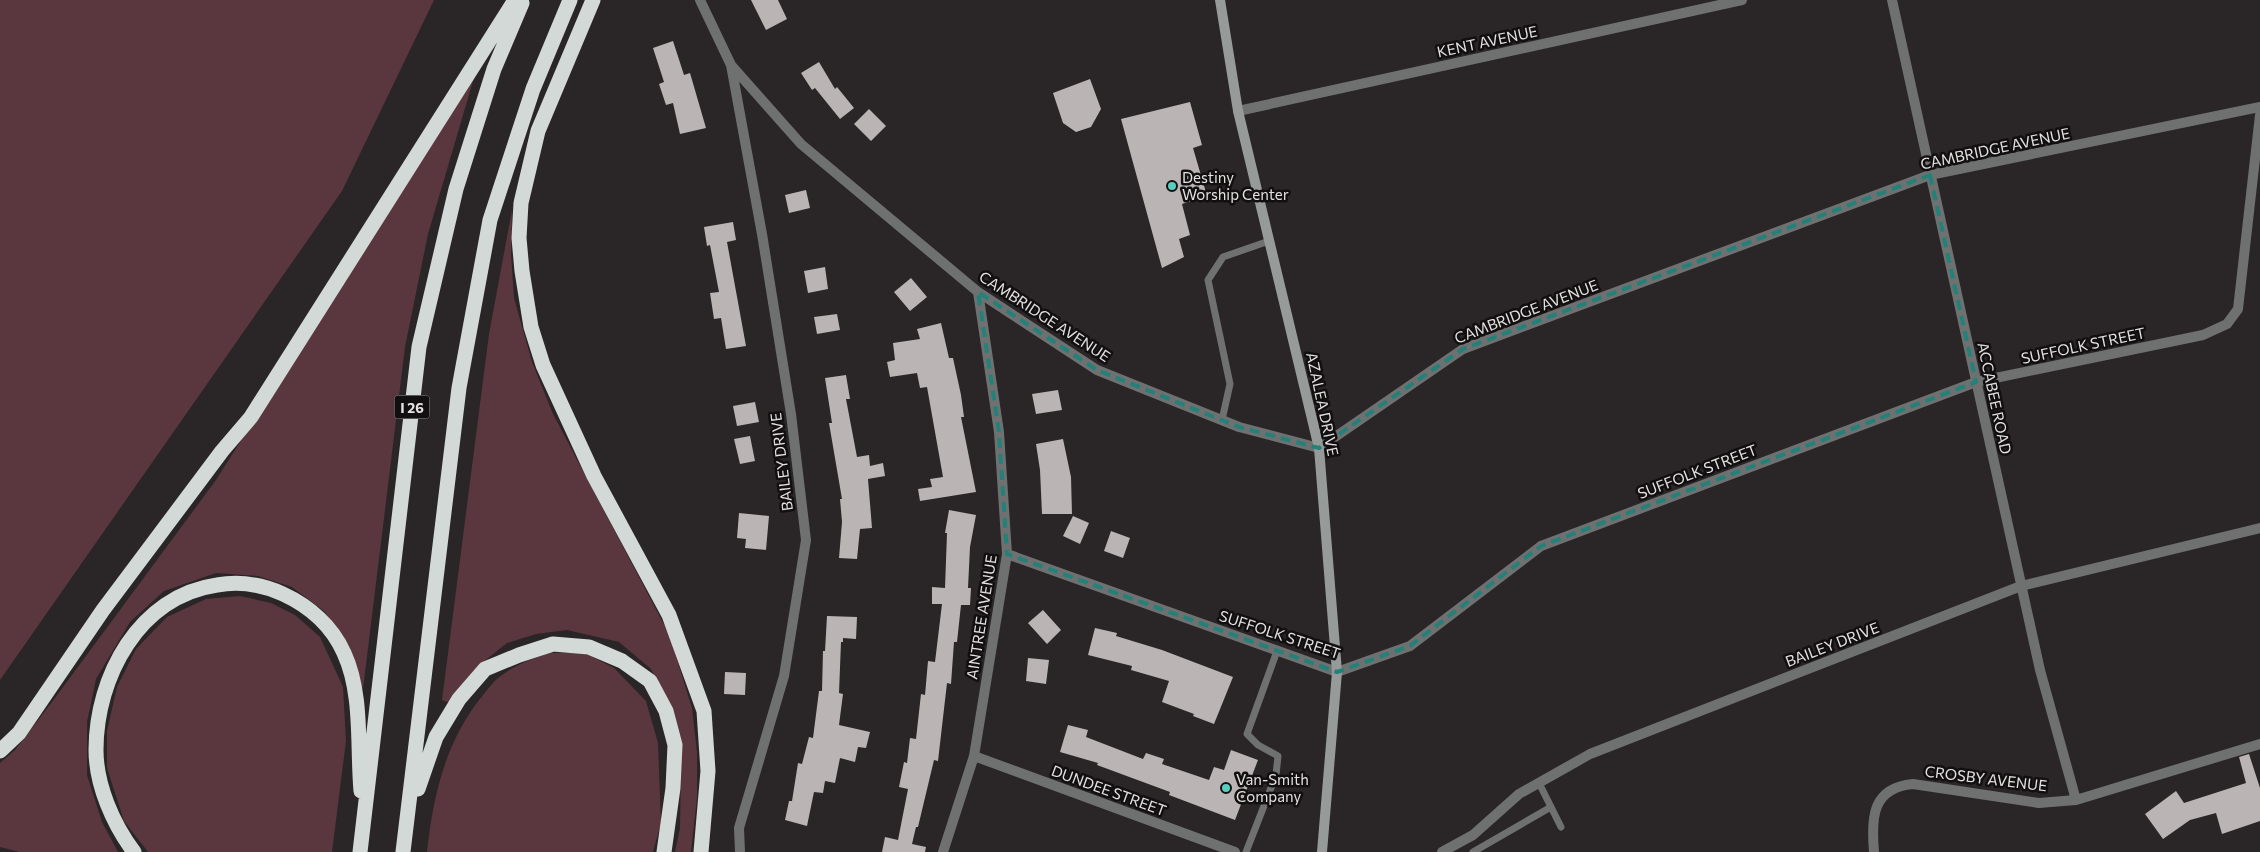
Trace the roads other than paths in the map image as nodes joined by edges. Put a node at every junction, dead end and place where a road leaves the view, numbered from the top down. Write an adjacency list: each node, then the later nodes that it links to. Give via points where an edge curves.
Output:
1 (515, 0): 25 (highway, via 251,417 103,610 19,733)
2 (523, 0): 31 (highway, I 26, via 494,69 456,190 419,347)
3 (570, 0): 30 (highway, via 533,89 490,220 459,388)
4 (593, 0): 37 (highway, via 535,141 521,203 522,271 531,327 543,365 594,476 670,615 704,711 708,771)
5 (700, 0): 9 (street, CAMBRIDGE AVENUE)
6 (1220, 0): 11 (street, AZALEA DRIVE)
7 (1742, 0): 11 (street, KENT AVENUE)
8 (1892, 0): 13 (street, ACCABEE ROAD)
9 (731, 65): 15 (street, CAMBRIDGE AVENUE, via 801,144); 38 (street, BAILEY DRIVE, via 791,414 806,540 784,676 739,828)
10 (2260, 107): 13 (street, CAMBRIDGE AVENUE)
11 (1238, 110): 14 (street, AZALEA DRIVE)
12 (2260, 114): 16 (street, SUFFOLK STREET, via 2238,309 2227,324 2202,334)
13 (1930, 175): 16 (street, ACCABEE ROAD); 18 (street, CAMBRIDGE AVENUE, via 1462,349)
14 (1269, 241): 17 (lane, via 1223,257 1208,280 1230,384); 18 (street, AZALEA DRIVE)
15 (978, 292): 17 (street, CAMBRIDGE AVENUE, via 1097,370); 20 (street, AINTREE AVENUE, via 1000,432)
16 (1976, 382): 21 (street, ACCABEE ROAD); 23 (street, SUFFOLK STREET, via 1541,546 1410,646)
17 (1222, 420): 18 (street, CAMBRIDGE AVENUE)
18 (1319, 448): 23 (street, AZALEA DRIVE)
19 (2260, 528): 21 (street, BAILEY DRIVE)
20 (1007, 554): 22 (street, SUFFOLK STREET); 26 (street, AINTREE AVENUE)
21 (2021, 586): 27 (street, BAILEY DRIVE, via 1590,754); 28 (street, ACCABEE ROAD, via 2040,670)
22 (1277, 651): 23 (street, SUFFOLK STREET); 41 (lane, via 1247,734 1258,745 1278,756 1276,775)
23 (1337, 672): 42 (street, AZALEA DRIVE)
24 (2260, 744): 28 (street, CROSBY AVENUE)
25 (0, 751)
26 (974, 756): 39 (street, AINTREE AVENUE); 40 (street, DUNDEE STREET)
27 (1538, 783): 29 (lane); 43 (street, BAILEY DRIVE, via 1519,794 1473,835)
28 (2076, 800): 45 (street, CROSBY AVENUE, via 2039,803 1913,784 1901,785 1891,788 1878,802 1872,832)
29 (1551, 807): 32 (lane); 44 (lane)
30 (409, 814): 35 (highway); 36 (highway, via 436,737 459,699 485,669 552,644 589,647 622,661 650,681 666,711 675,745)
31 (363, 827): 33 (highway, via 356,696 352,675 336,638 299,601 267,587 228,583 192,590 159,608 130,640 103,697 96,752 102,787 115,822); 34 (highway, I 26)
32 (1561, 827)
33 (134, 852)
34 (360, 852)
35 (404, 852)
36 (664, 852)
37 (701, 852)
38 (740, 852)
39 (943, 852)
40 (1235, 852)
41 (1246, 852)
42 (1322, 852)
43 (1442, 852)
44 (1472, 852)
45 (1874, 852)

